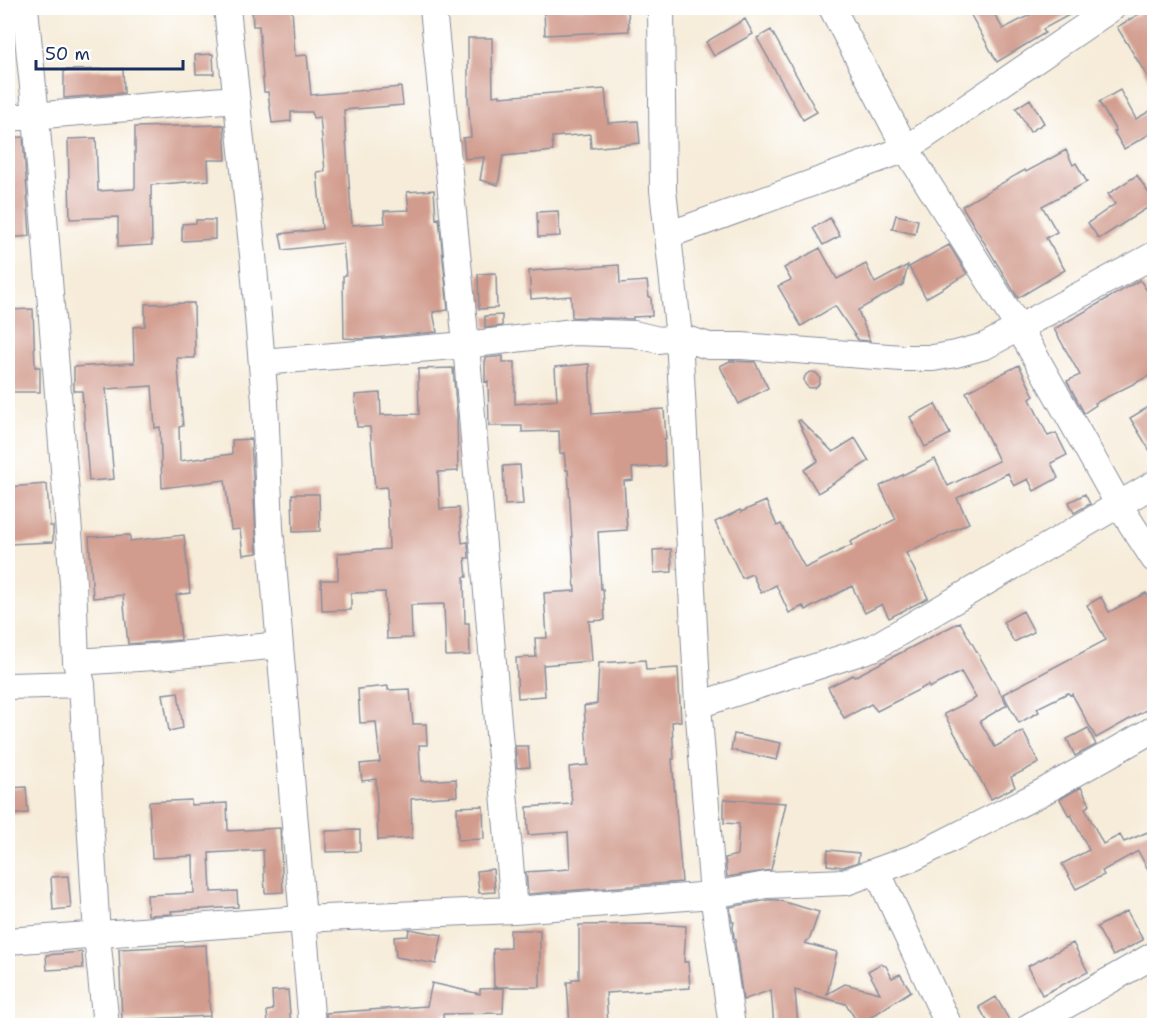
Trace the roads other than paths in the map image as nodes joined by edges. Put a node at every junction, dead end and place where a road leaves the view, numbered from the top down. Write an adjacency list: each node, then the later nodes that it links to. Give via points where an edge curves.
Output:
1 (25, 8): 8 (street)
2 (228, 8): 7 (street)
3 (433, 8): 15 (street)
4 (832, 8): 10 (street)
5 (1112, 8): 10 (street)
6 (657, 15): 11 (street)
7 (236, 99): 8 (street); 16 (street)
8 (36, 116): 9 (street); 21 (street)
9 (8, 118)
10 (906, 149): 11 (street); 13 (street)
11 (668, 236): 14 (street)
12 (1155, 255): 13 (street)
13 (1020, 328): 14 (street, via 985,346 933,358 709,346); 18 (street)
14 (679, 338): 15 (street, via 659,340 573,332); 23 (street)
15 (466, 345): 16 (street); 27 (street)
16 (262, 362): 20 (street)
17 (1155, 483): 18 (street)
18 (1119, 505): 19 (street); 23 (street, via 873,648)
19 (1155, 559)
20 (280, 645): 21 (street, via 169,656); 28 (street)
21 (79, 673): 22 (street); 29 (street)
22 (8, 687)
23 (698, 705): 26 (street)
24 (1155, 729): 25 (street, via 915,857)
25 (877, 871): 26 (street, via 846,882 766,885); 35 (street)
26 (713, 895): 27 (street); 34 (street)
27 (514, 910): 28 (street)
28 (301, 919): 29 (street); 33 (street)
29 (97, 936): 30 (street); 32 (street)
30 (8, 941)
31 (1155, 955): 36 (street)
32 (106, 1026)
33 (312, 1026)
34 (732, 1026)
35 (949, 1026)
36 (1029, 1026)

